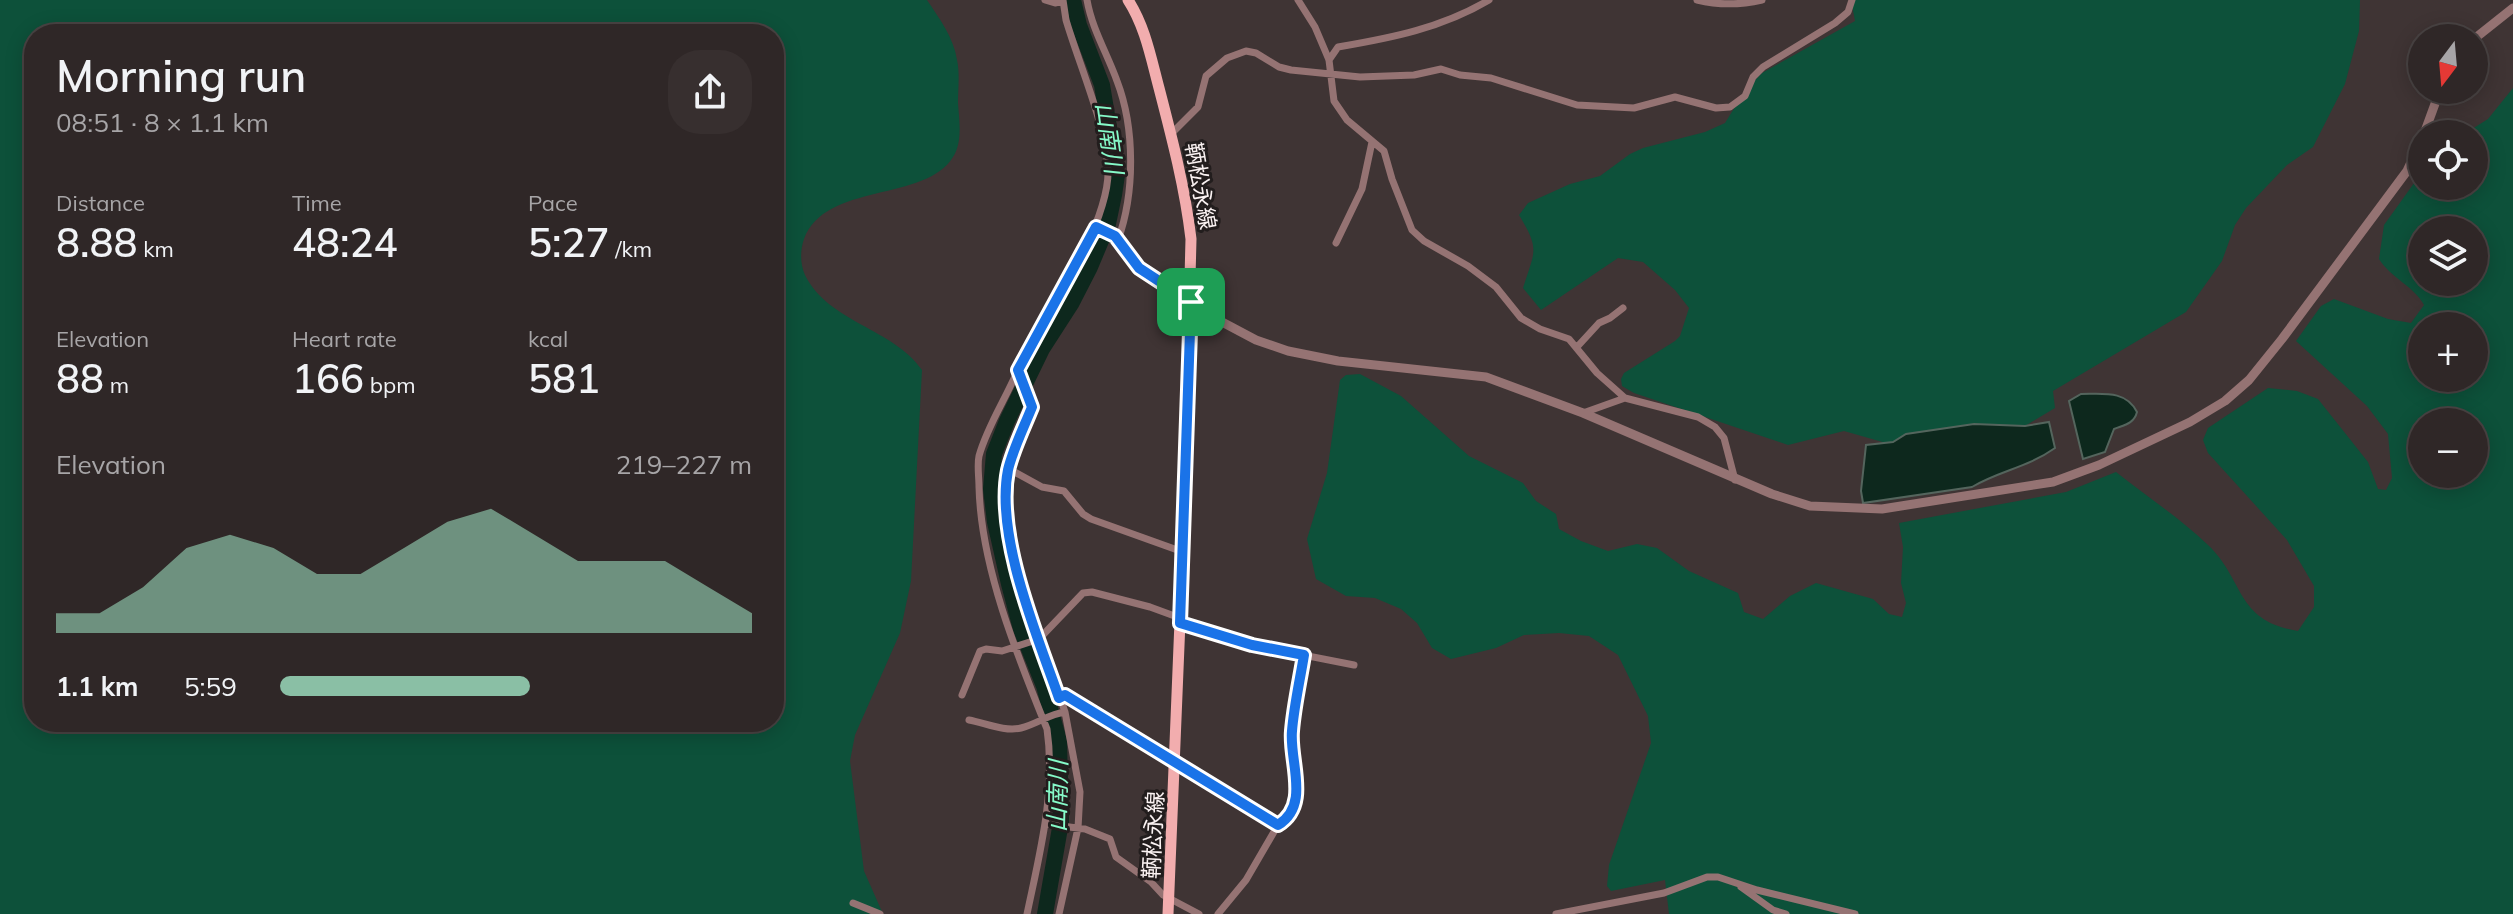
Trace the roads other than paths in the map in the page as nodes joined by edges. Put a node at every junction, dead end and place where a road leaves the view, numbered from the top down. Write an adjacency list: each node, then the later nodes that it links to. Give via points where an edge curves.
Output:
1 (1045, 0): 2 (street)
2 (1063, 0): 17 (street, via 1108,170)
3 (1087, 0): 18 (street, via 1090,20 1118,83 1129,135 1130,186)
4 (1128, 0): 14 (main road, 鞆松永線, via 1145,38)
5 (1298, 0): 12 (street)
6 (1489, 0): 12 (street, via 1408,34 1338,47)
7 (1697, 0): 8 (street)
8 (1762, 0)
9 (1852, 0): 13 (street, via 1835,23 1763,67 1745,96 1730,107 1675,97 1634,108 1577,105 1491,78 1441,69 1360,77)
10 (2513, 8): 11 (street)
11 (2488, 28)
12 (1329, 60): 13 (street)
13 (1329, 72): 14 (street, via 1279,67 1246,51 1227,58 1206,76 1198,107); 15 (street, via 1334,101)
14 (1171, 134): 20 (main road, 鞆松永線, via 1190,227)
15 (1372, 142): 19 (street, via 1362,189); 22 (street, via 1384,151 1412,230 1496,287 1521,318)
16 (2408, 169): 27 (street, via 2249,380 2190,422 2099,465 2053,482 1882,509 1810,506)
17 (1097, 228): 18 (street); 23 (street)
18 (1117, 238): 20 (street, via 1139,268)
19 (1336, 243)
20 (1191, 302): 25 (street, via 1256,340 1288,351 1486,377); 28 (main road, 鞆松永線)
21 (1623, 308): 22 (street, via 1599,323)
22 (1577, 347): 24 (street)
23 (1018, 373): 26 (street, via 1032,407); 31 (street, via 979,458 980,517)
24 (1625, 398): 25 (street); 27 (street, via 1698,417 1715,427 1724,438)
25 (1583, 413): 27 (street)
26 (1009, 469): 28 (street, via 1042,487 1064,491 1091,519); 30 (street, via 1006,491 1015,564)
27 (1735, 480)
28 (1183, 552): 29 (main road, 鞆松永線)
29 (1180, 620): 30 (street, via 1136,603 1083,593); 32 (street, via 1252,645); 39 (main road, 鞆松永線)
30 (1036, 640): 31 (street); 35 (street)
31 (1017, 646): 34 (street, via 980,651); 37 (street)
32 (1304, 655): 33 (street); 41 (street, via 1291,734 1295,800 1288,819)
33 (1354, 665)
34 (962, 695)
35 (1059, 698): 36 (street); 39 (street, via 1065,695)
36 (1062, 713): 37 (street); 42 (street, via 1080,792)
37 (1045, 718): 38 (street, via 1010,729); 40 (street)
38 (969, 720)
39 (1176, 763): 41 (street); 44 (main road, 鞆松永線)
40 (1048, 825): 42 (street); 47 (street)
41 (1278, 825): 51 (street, via 1246,880)
42 (1074, 828): 44 (street, via 1110,839 1116,857); 48 (street)
43 (1733, 882): 52 (street, via 1707,877 1664,893); 53 (street); 54 (street)
44 (1170, 898): 49 (main road, 鞆松永線); 50 (street)
45 (853, 903): 46 (street)
46 (880, 914)
47 (1027, 914)
48 (1059, 914)
49 (1168, 914)
50 (1199, 914)
51 (1218, 914)
52 (1556, 914)
53 (1786, 914)
54 (1855, 914)

